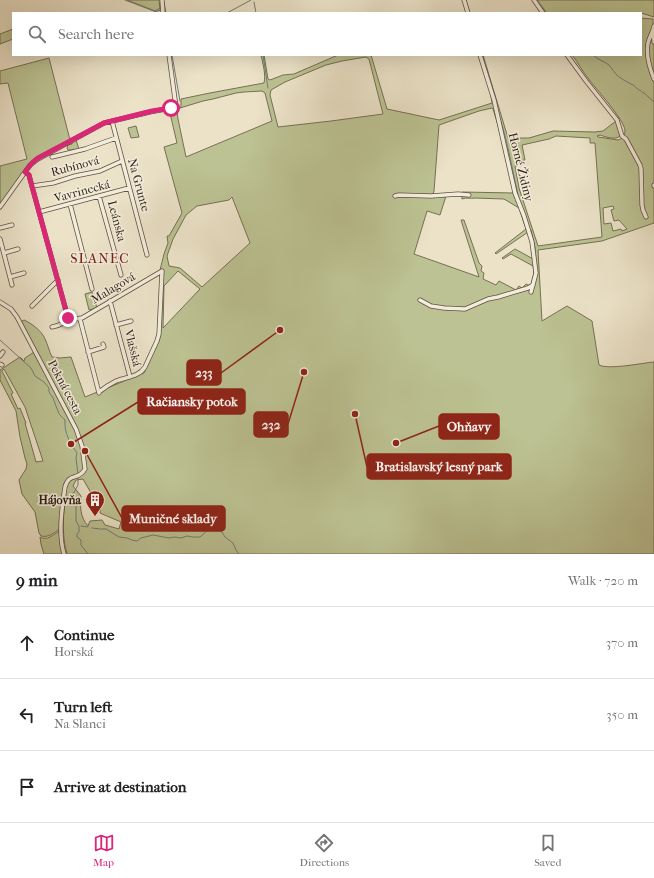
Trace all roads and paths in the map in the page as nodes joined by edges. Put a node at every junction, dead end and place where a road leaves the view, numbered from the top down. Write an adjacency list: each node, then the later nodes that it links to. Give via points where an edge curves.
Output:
1 (162, 0): 4 (street)
2 (464, 0): 5 (street)
3 (534, 0): 6 (street)
4 (163, 12)
5 (468, 12)
6 (542, 12)
7 (654, 28): 8 (street); 12 (street, via 648,47 650,69)
8 (654, 42)
9 (169, 56): 13 (street, via 176,107)
10 (480, 56): 40 (street, Horné Židiny, via 494,100 515,193 532,242 536,273)
11 (568, 56): 28 (street, via 617,120 622,136 641,167 642,205)
12 (654, 79)
13 (112, 121): 14 (street, Na Grunte); 15 (street)
14 (116, 138): 16 (street); 18 (street, Na Grunte)
15 (64, 145): 16 (street); 19 (street, via 36,160)
16 (68, 153): 17 (street)
17 (52, 157)
18 (122, 161): 20 (street, Rubínová, via 100,171); 21 (street, Na Grunte)
19 (25, 172): 20 (street, via 29,175); 26 (street)
20 (32, 186): 27 (street)
21 (130, 188): 23 (street, Vavrinecká); 34 (street, Na Grunte)
22 (468, 195): 24 (street)
23 (99, 196): 25 (street, Vavrinecká); 36 (street, Leánska)
24 (396, 196)
25 (70, 204): 27 (street, Vavrinecká); 41 (street)
26 (0, 207)
27 (39, 212): 38 (street)
28 (646, 217)
29 (12, 225): 30 (street)
30 (0, 228)
31 (0, 239): 33 (street)
32 (18, 249): 33 (street)
33 (4, 253): 37 (street)
34 (147, 255)
35 (24, 273): 37 (street)
36 (121, 275)
37 (10, 277): 39 (street)
38 (58, 280): 46 (street); 47 (street)
39 (12, 285)
40 (533, 286): 42 (street, Horné Židiny); 43 (street, via 488,299 465,309 430,306)
41 (92, 289)
42 (532, 292)
43 (420, 300)
44 (0, 302): 57 (street, Pekná cesta, via 11,309 17,317 78,433 82,446 84,472 70,478 65,484 61,529)
45 (110, 302): 48 (street, Malagová); 50 (street, Vlašská); 56 (street, Malagová, via 162,271 158,338 144,369)
46 (32, 306)
47 (68, 318): 48 (street); 51 (street, via 60,325)
48 (80, 319): 54 (street)
49 (131, 321): 50 (street, Vlašská)
50 (116, 325): 56 (street, Vlašská)
51 (52, 327)
52 (103, 344): 54 (street, via 104,347)
53 (3, 352): 55 (street)
54 (88, 352): 56 (street, via 99,393 115,381)
55 (0, 356)
56 (130, 377)
57 (64, 554)

